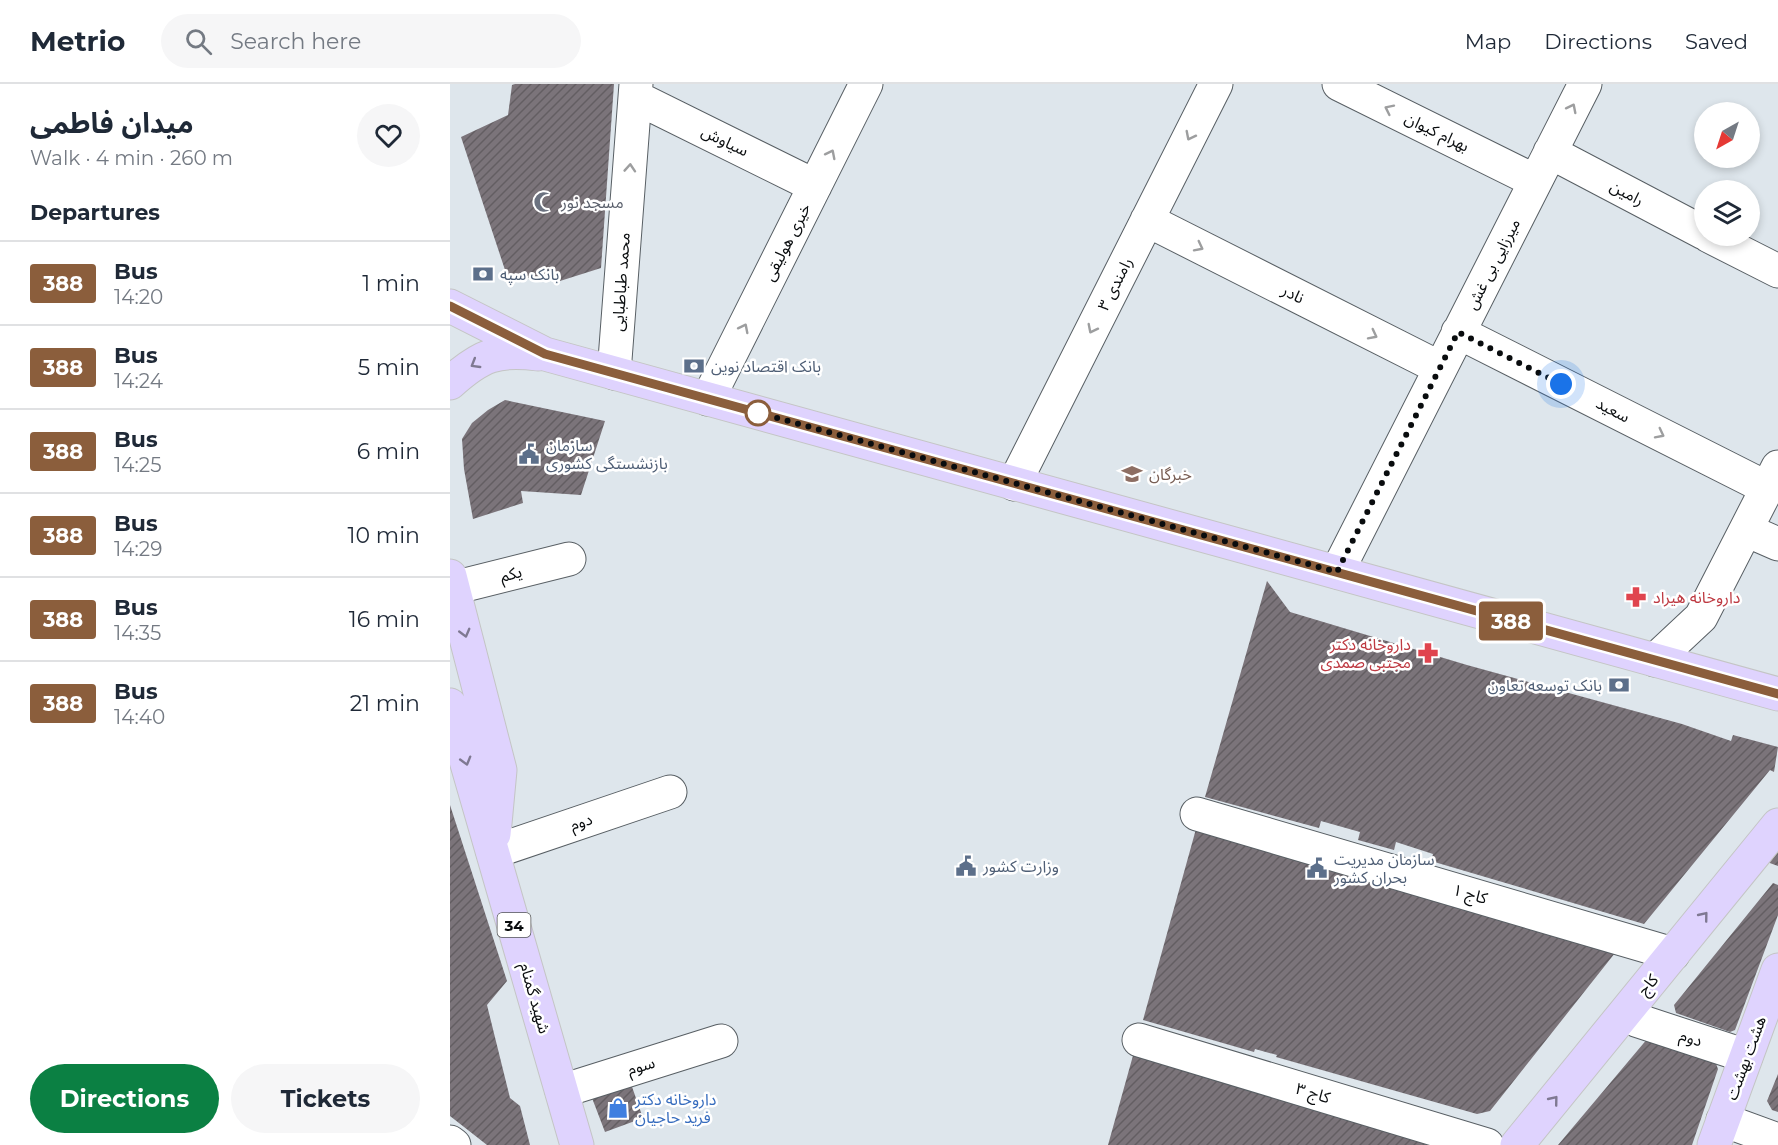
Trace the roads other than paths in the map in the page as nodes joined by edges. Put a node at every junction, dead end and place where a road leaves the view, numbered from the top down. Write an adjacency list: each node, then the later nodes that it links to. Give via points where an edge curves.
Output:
1 (866, 84): 7 (street, خیری هولیقی, one-way to 1)
2 (1216, 84): 8 (street, رامندی ۳, one-way to 8)
3 (1339, 84): 6 (street, بهرام کیوان, one-way to 3)
4 (1585, 84): 6 (street, میرزایی بی غش, one-way to 4)
5 (636, 90): 7 (street, سیاوش); 16 (street, محمد طباطبایی, one-way to 5)
6 (1543, 167): 9 (street, رامین); 13 (street, میرزایی بی غش)
7 (815, 186): 18 (street, خیری هولیقی, one-way to 7)
8 (1147, 220): 15 (street, نادر, one-way to 15); 20 (street, رامندی ۳, one-way to 20)
9 (1694, 229)
10 (1729, 246): 11 (street)
11 (1778, 271)
12 (450, 306): 14 (main road)
13 (1458, 332): 15 (street, میرزایی بی غش); 19 (street, سعید, one-way to 19)
14 (545, 354): 16 (main road); 17 (main road, one-way to 17, via 498,352)
15 (1440, 368): 24 (street, میرزایی بی غش)
16 (614, 373): 18 (main road)
17 (450, 383)
18 (708, 399): 20 (main road)
19 (1772, 478): 21 (street)
20 (1014, 484): 24 (main road)
21 (1746, 530): 22 (street); 26 (street, via 1704,611 1687,633)
22 (1778, 544)
23 (569, 559): 25 (street, یکم)
24 (1337, 572): 26 (main road)
25 (452, 582): 35 (main road, شهید گمنام, one-way to 35, via 500,770)
26 (1655, 660): 27 (main road)
27 (1718, 678): 28 (main road); 29 (main road); 31 (main road)
28 (1778, 694)
29 (1778, 700)
30 (450, 705): 35 (main road, شهید گمنام / 34, one-way to 35)
31 (1778, 712)
32 (670, 792): 35 (street, دوم)
33 (1197, 814): 36 (street, کاج ۱)
34 (1778, 825): 36 (main road, کاج, one-way to 34)
35 (493, 852): 42 (main road, شهید گمنام / 34)
36 (1673, 954): 49 (main road, کاج, one-way to 36)
37 (1778, 970): 41 (main road, هشت بهشت)
38 (1636, 1020): 41 (street, دوم)
39 (1139, 1040): 48 (street, کاج ۳)
40 (721, 1041): 42 (street, سوم)
41 (1746, 1056): 43 (main road, هشت بهشت)
42 (562, 1091): 47 (main road, شهید گمنام / 34)
43 (1718, 1132): 44 (street)
44 (1778, 1140)
45 (450, 1142): 46 (street)
46 (454, 1145)
47 (577, 1145)
48 (1486, 1145)
49 (1517, 1145)

